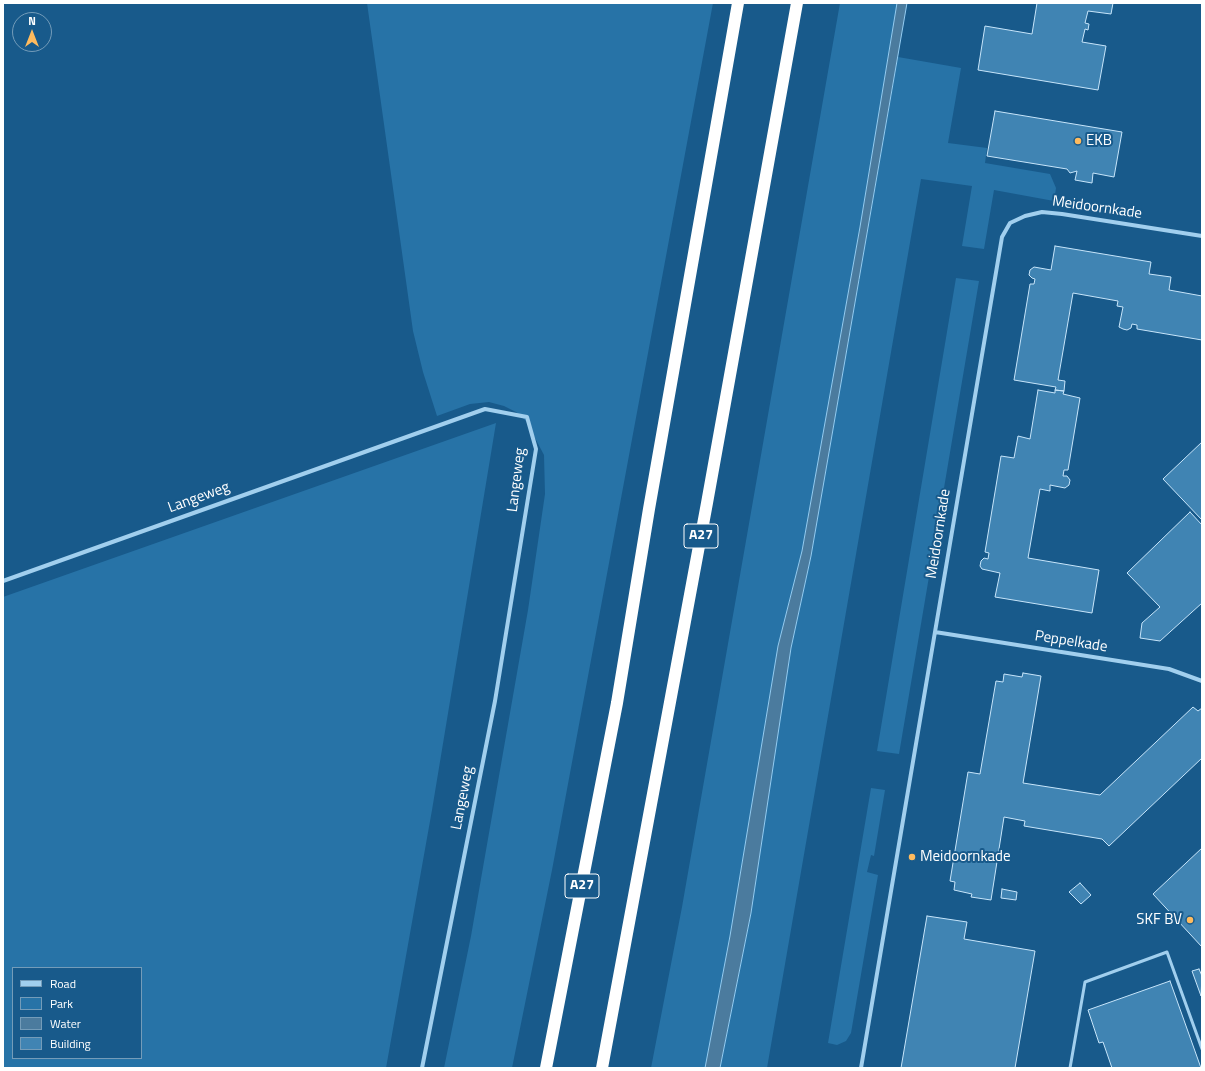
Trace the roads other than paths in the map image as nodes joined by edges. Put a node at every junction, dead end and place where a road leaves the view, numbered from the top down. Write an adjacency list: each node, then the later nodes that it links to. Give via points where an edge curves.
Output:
1 (738, 3): 9 (highway, A27, via 617,703)
2 (797, 3): 10 (highway, A27)
3 (1202, 236): 5 (street, Meidoornkade, via 1042,212 1010,223 1002,237 996,264)
4 (3, 581): 8 (street, Langeweg, via 484,409 526,417 536,449 495,701)
5 (935, 632): 6 (street, Peppelkade, via 1169,669); 11 (street, Meidoornkade)
6 (1202, 681)
7 (1202, 1049): 12 (lane, via 1166,952 1085,982)
8 (422, 1068)
9 (546, 1068)
10 (602, 1068)
11 (861, 1068)
12 (1070, 1068)

